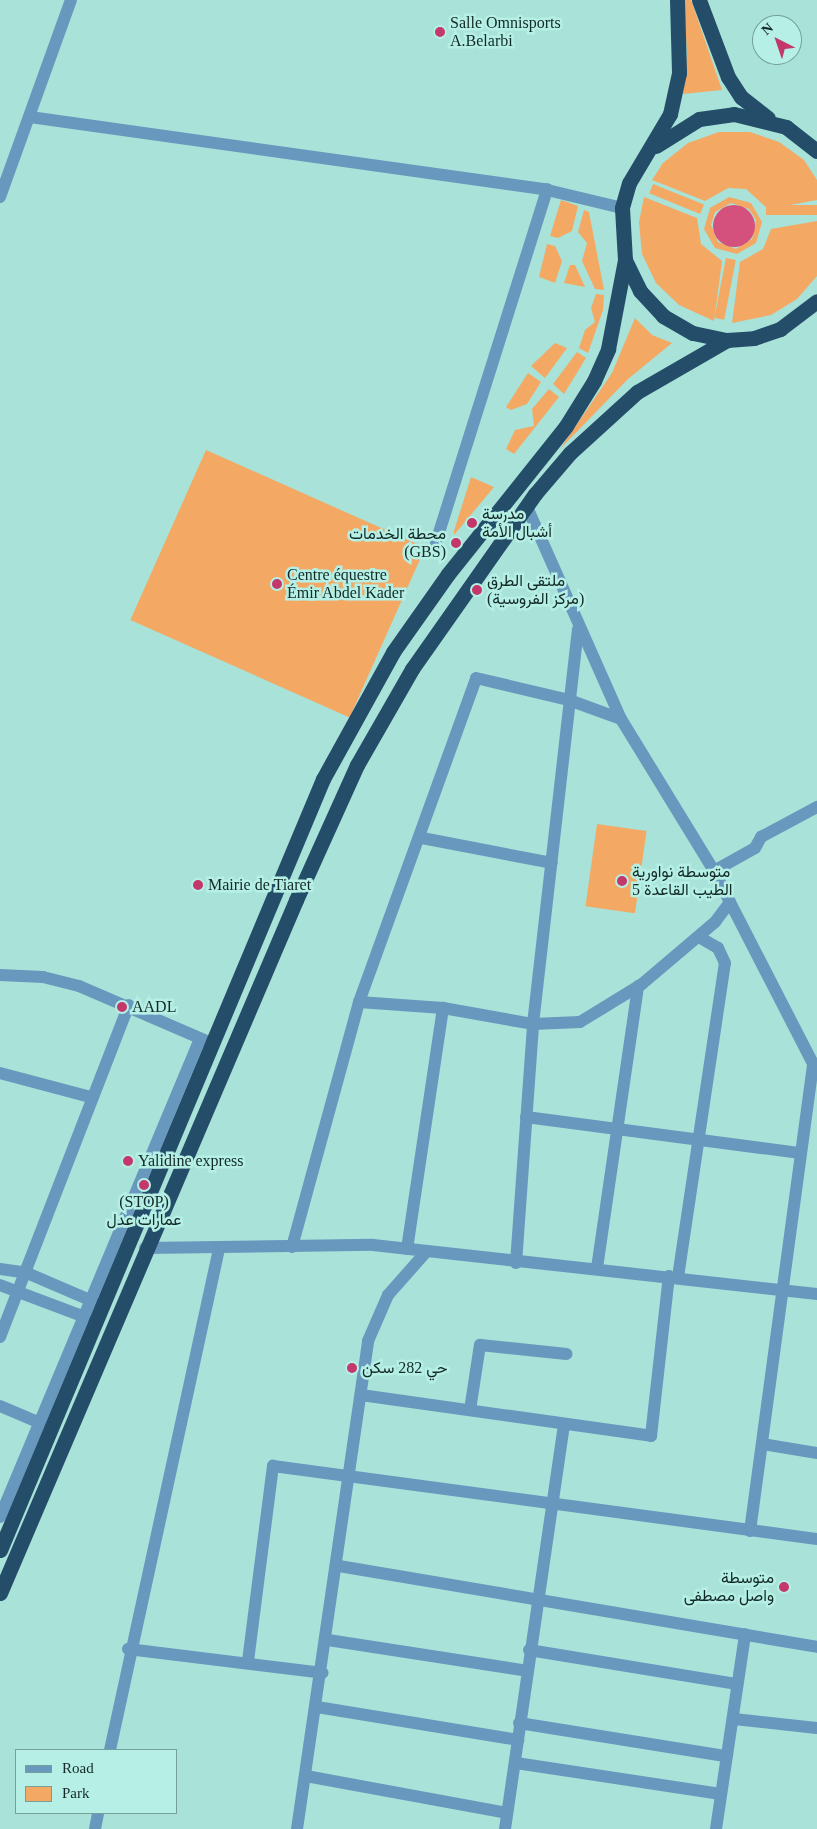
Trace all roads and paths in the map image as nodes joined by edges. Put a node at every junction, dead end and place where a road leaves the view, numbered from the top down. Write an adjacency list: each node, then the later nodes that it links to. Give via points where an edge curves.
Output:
1 (71, 0): 4 (street)
2 (677, 0): 7 (highway, via 679,73 670,114)
3 (699, 0): 5 (highway, via 728,76 741,97)
4 (30, 117): 8 (street); 9 (street)
5 (769, 119): 6 (highway, via 802,137); 7 (highway, via 734,114 699,119 668,135)
6 (817, 151)
7 (642, 160): 10 (highway)
8 (547, 190): 10 (street); 15 (street)
9 (0, 197)
10 (622, 208): 11 (highway)
11 (625, 260): 13 (highway, via 640,291 663,316 693,333); 31 (highway, via 608,349 594,381 566,426 428,600 371,688 323,779)
12 (817, 301): 13 (highway, via 780,329)
13 (727, 340): 14 (highway, via 666,373 615,410 570,453)
14 (527, 507): 16 (street); 40 (highway, via 412,669 357,764)
15 (436, 542)
16 (578, 630): 17 (street); 18 (street)
17 (569, 700): 18 (street); 20 (street, via 476,678); 21 (street)
18 (621, 719): 22 (street)
19 (817, 807): 22 (street, via 761,837 755,848)
20 (422, 838): 21 (street); 27 (street)
21 (552, 863): 30 (street)
22 (714, 872): 23 (street)
23 (730, 902): 24 (street); 32 (street)
24 (699, 936): 26 (street); 37 (street, via 718,948 725,963)
25 (0, 975): 28 (street, via 43,977)
26 (638, 986): 30 (street, via 580,1022); 36 (street)
27 (358, 1002): 29 (street); 39 (street)
28 (129, 1005): 31 (street); 34 (street)
29 (443, 1008): 30 (street); 42 (street)
30 (533, 1024): 35 (street)
31 (207, 1041): 53 (street); 69 (highway)
32 (815, 1064): 38 (street)
33 (0, 1073): 34 (street)
34 (90, 1097): 47 (street)
35 (526, 1117): 36 (street); 44 (street)
36 (617, 1131): 37 (street); 45 (street)
37 (699, 1138): 38 (street); 48 (street)
38 (801, 1153): 51 (street)
39 (292, 1247): 41 (street); 42 (street)
40 (145, 1248): 41 (street); 71 (highway)
41 (218, 1249): 76 (street)
42 (407, 1249): 43 (street)
43 (426, 1252): 44 (street); 57 (street, via 378,1312 368,1341)
44 (516, 1262): 45 (street)
45 (597, 1268): 48 (street)
46 (0, 1269): 47 (street)
47 (27, 1273): 50 (street); 53 (street)
48 (674, 1277): 51 (street); 61 (street, via 651,1436)
49 (0, 1285): 50 (street)
50 (20, 1290): 54 (street); 55 (street)
51 (783, 1290): 52 (street); 62 (street)
52 (817, 1294)
53 (92, 1301): 54 (street)
54 (85, 1317): 60 (street)
55 (0, 1337)
56 (567, 1354): 59 (street, via 480,1345)
57 (361, 1395): 59 (street); 64 (street)
58 (0, 1406): 60 (street)
59 (470, 1410): 61 (street)
60 (40, 1423): 66 (street)
61 (564, 1424): 65 (street)
62 (762, 1444): 63 (street); 67 (street)
63 (817, 1453)
64 (350, 1477): 65 (street); 70 (street); 78 (street, via 273,1466)
65 (553, 1504): 67 (street); 72 (street)
66 (0, 1517)
67 (750, 1531): 68 (street)
68 (817, 1539)
69 (0, 1550)
70 (339, 1566): 72 (street); 74 (street)
71 (0, 1593)
72 (536, 1599): 73 (street); 77 (street)
73 (745, 1634): 75 (street); 81 (street)
74 (328, 1640): 79 (street); 80 (street)
75 (817, 1646)
76 (128, 1649): 78 (street); 87 (street)
77 (529, 1650): 79 (street); 81 (street)
78 (248, 1661): 80 (street)
79 (528, 1671): 84 (street)
80 (323, 1673): 82 (street)
81 (737, 1684): 83 (street)
82 (317, 1706): 86 (street); 90 (street)
83 (734, 1719): 85 (street); 88 (street)
84 (519, 1723): 86 (street); 88 (street)
85 (817, 1728)
86 (518, 1740): 89 (street)
87 (110, 1749)
88 (726, 1756): 91 (street)
89 (516, 1763): 91 (street); 92 (street)
90 (306, 1776): 92 (street); 95 (street)
91 (722, 1794): 97 (street)
92 (506, 1813): 96 (street)
93 (98, 1814): 94 (street)
94 (95, 1829)
95 (297, 1829)
96 (505, 1829)
97 (716, 1829)

